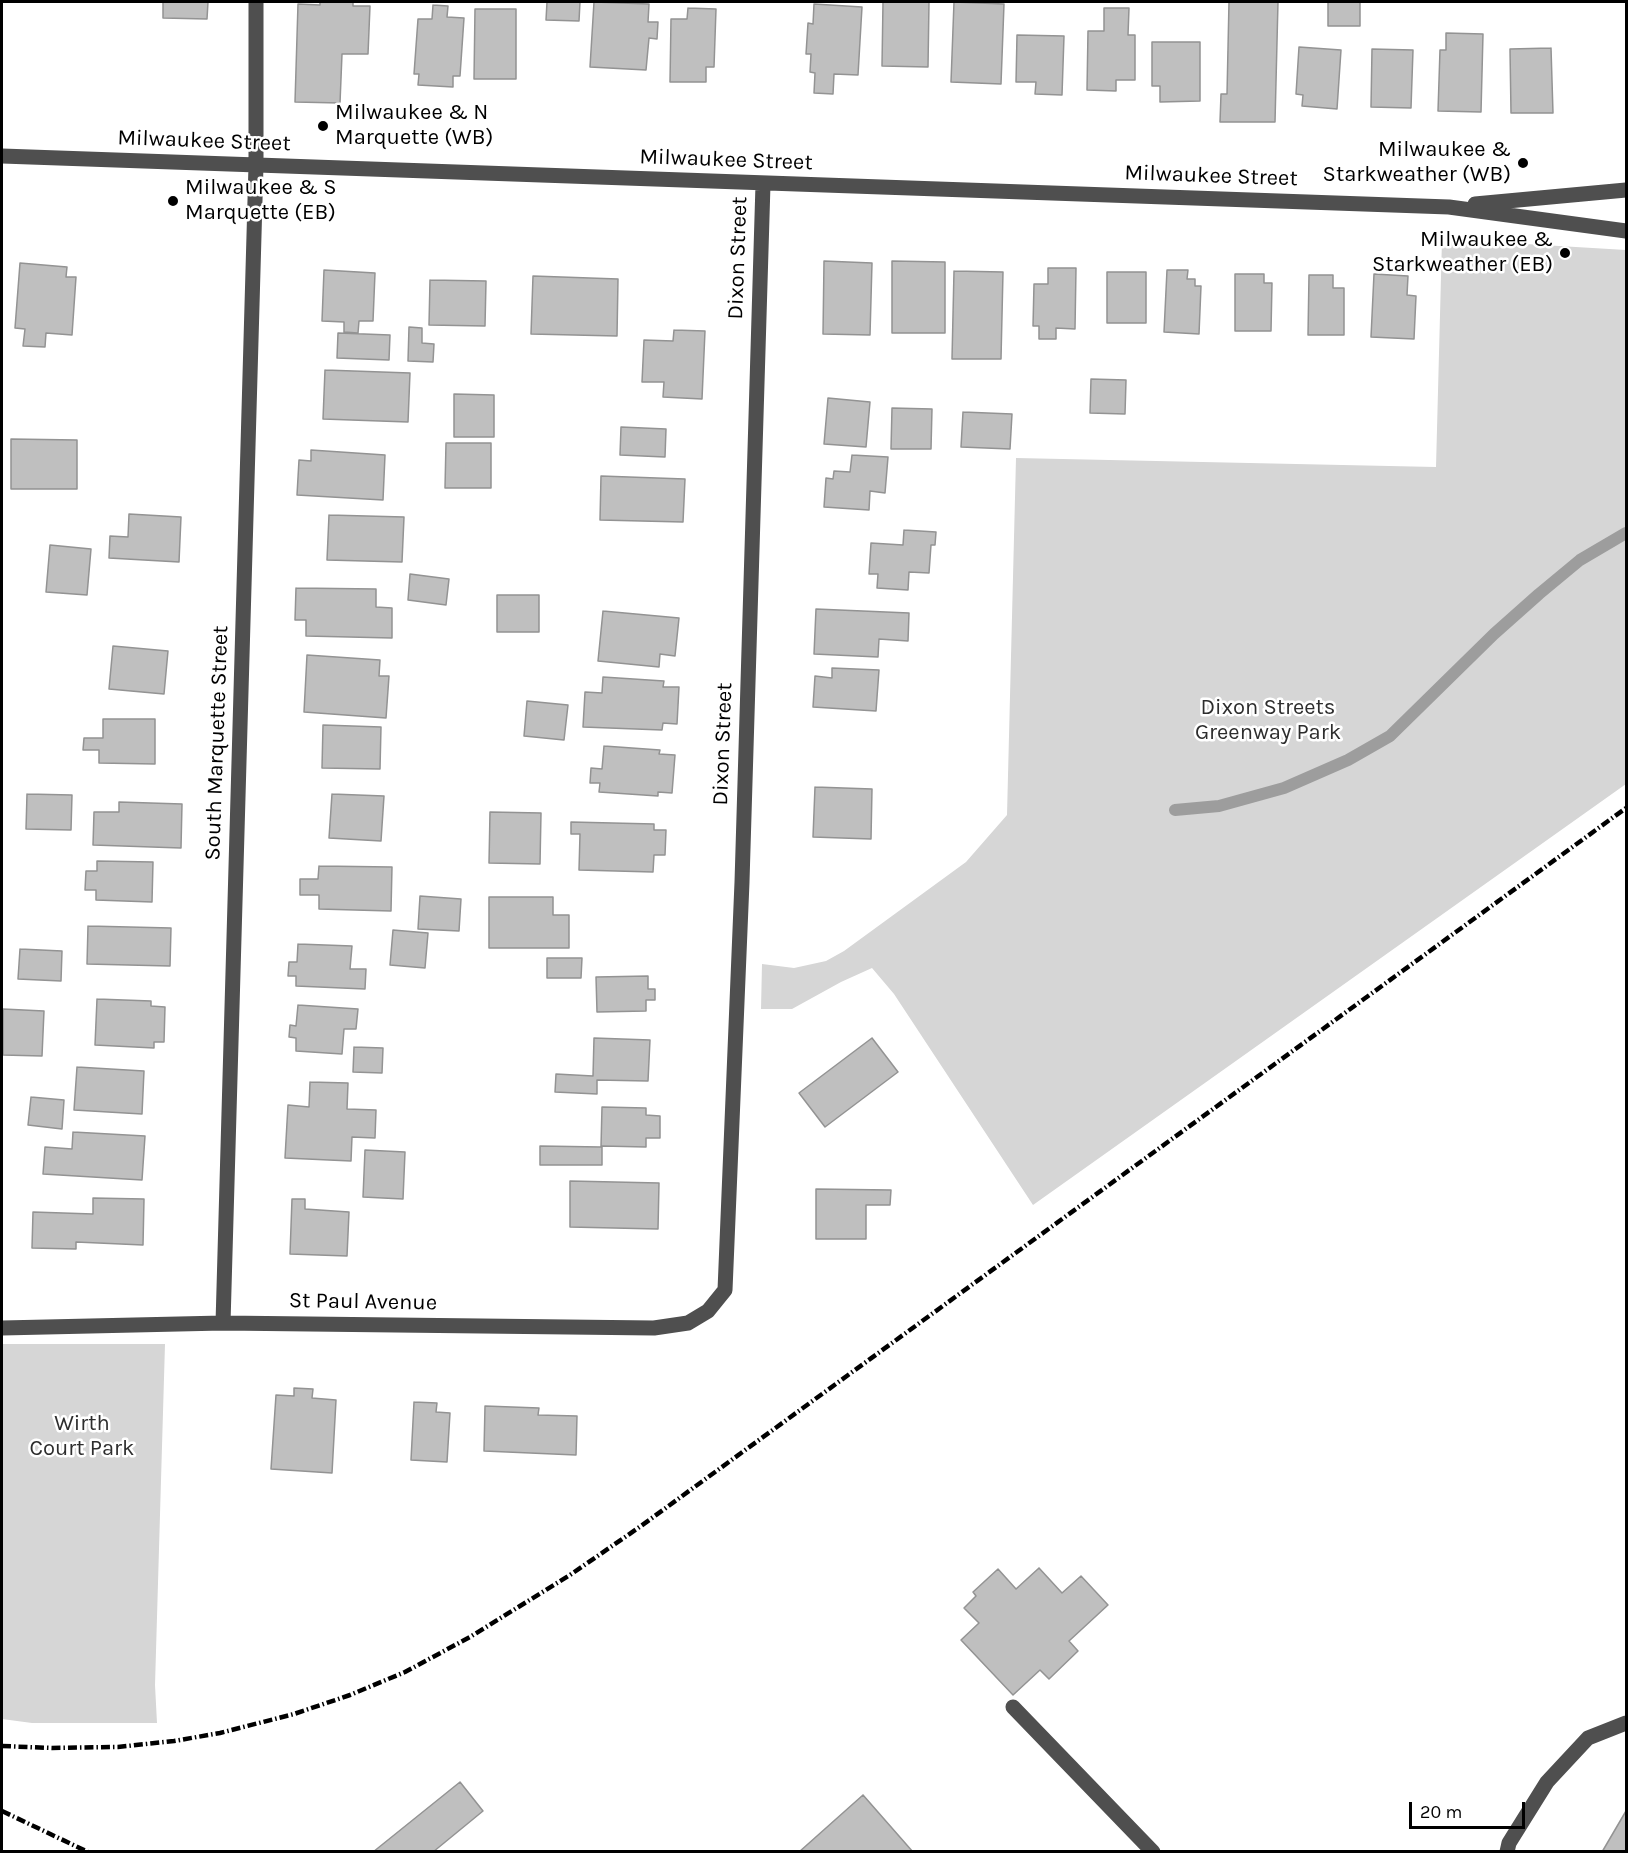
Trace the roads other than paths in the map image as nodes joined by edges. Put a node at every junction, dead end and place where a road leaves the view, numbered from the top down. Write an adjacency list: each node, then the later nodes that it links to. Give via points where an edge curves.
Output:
1 (256, 2): 3 (street, South Marquette Street)
2 (2, 156): 3 (street, Milwaukee Street)
3 (256, 165): 4 (street, Milwaukee Street); 9 (street, South Marquette Street)
4 (763, 184): 6 (street, Milwaukee Street); 8 (street, Dixon Street, via 726,1278 725,1290)
5 (1626, 190): 6 (street, Milwaukee Street)
6 (1449, 207): 7 (street, Milwaukee Street)
7 (1626, 231)
8 (716, 1302): 9 (street, St Paul Avenue, via 688,1323 654,1328)
9 (223, 1323): 10 (street, St Paul Avenue)
10 (2, 1328)
11 (1013, 1707): 13 (street)
12 (1626, 1723): 14 (street, via 1588,1738 1572,1755 1547,1782)
13 (1153, 1851)
14 (1507, 1851)

